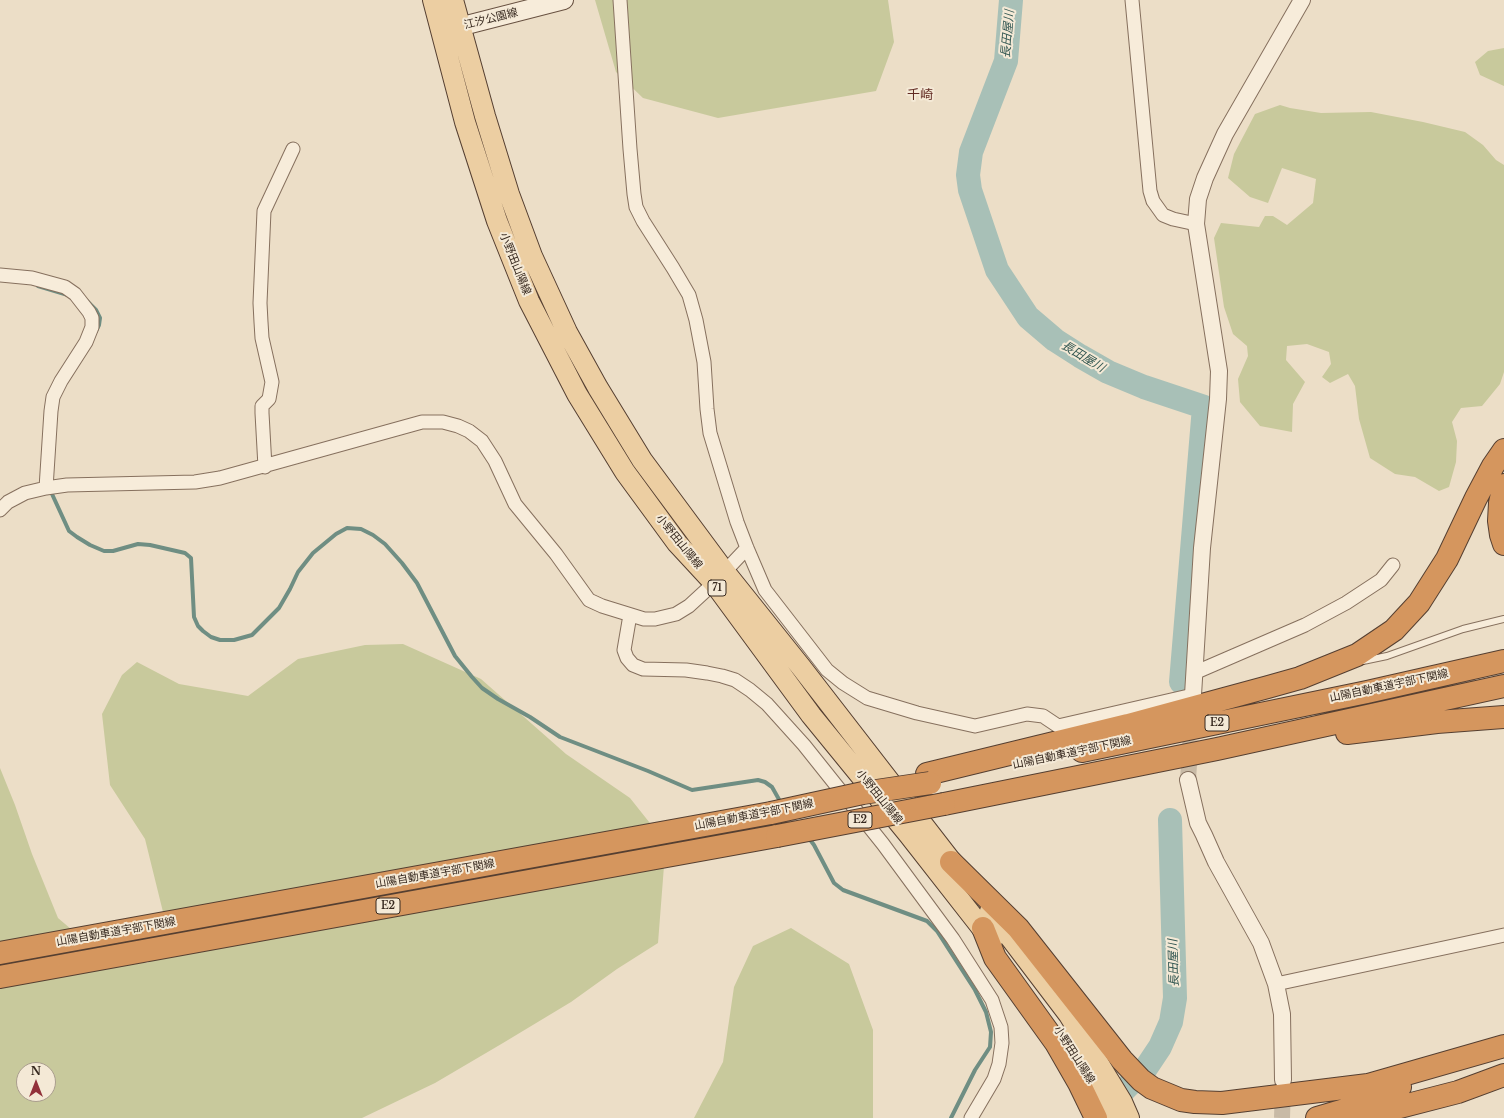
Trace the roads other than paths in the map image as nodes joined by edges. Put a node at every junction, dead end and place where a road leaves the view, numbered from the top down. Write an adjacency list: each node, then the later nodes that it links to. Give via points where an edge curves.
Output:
1 (432, 0): 8 (main road, 小野田山陽線 / 71)
2 (453, 0): 7 (main road, 小野田山陽線 / 71)
3 (564, 0): 7 (main road, 江汐公園線)
4 (620, 0): 18 (street, via 636,207 689,295 704,362 710,433)
5 (1132, 0): 10 (street, via 1150,191 1153,201 1163,215 1173,220)
6 (1302, 0): 10 (street, via 1225,134 1198,199)
7 (461, 27): 8 (main road, 江汐公園線); 20 (main road, 小野田山陽線 / 71, via 509,194 532,256 598,388)
8 (440, 31): 20 (main road, 小野田山陽線 / 71, via 465,122 497,221 529,301 577,394 626,472 677,543)
9 (293, 148): 13 (street, via 264,210 261,322 272,382 269,399 262,406)
10 (1196, 224): 25 (street, via 1219,371 1202,548)
11 (0, 275): 15 (street, via 32,278 65,287 75,294 92,318 86,342 53,397)
12 (1504, 450): 24 (highway, via 1476,498 1447,559 1419,603 1394,630 1379,641 1357,655)
13 (265, 467): 15 (street, via 195,482 67,485); 21 (street, via 422,422 443,422 458,426 482,442 495,461 515,504 589,600)
14 (1504, 485): 17 (highway, via 1499,521)
15 (46, 488): 16 (street, via 25,493)
16 (3, 503)
17 (1504, 544)
18 (747, 548): 20 (street); 27 (street, via 765,590 827,670 843,684 867,698 975,726 1026,714 1043,716 1058,726)
19 (1393, 565): 25 (street, via 1381,580 1346,603 1304,625)
20 (719, 578): 21 (street, via 676,614 655,619); 32 (main road, 小野田山陽線 / 71, via 802,667); 33 (main road, 小野田山陽線 / 71, via 811,715)
21 (630, 615): 43 (street, via 624,650 633,665 642,669 686,670 722,676 750,690 767,704 804,745 883,844 953,939 992,1000 1001,1026 999,1064 994,1079)
22 (1504, 619): 24 (lane, via 1464,629 1387,656)
23 (1504, 660): 30 (highway, 山陽自動車道宇部下関線 / E2, via 1367,692)
24 (1332, 666): 30 (highway, via 1268,687)
25 (1194, 673): 27 (street)
26 (1504, 686): 29 (highway, 山陽自動車道宇部下関線 / E2)
27 (1193, 695)
28 (1503, 716): 29 (highway)
29 (1217, 749): 36 (highway, 山陽自動車道宇部下関線 / E2, bridge, via 777,836)
30 (928, 778): 35 (highway, 山陽自動車道宇部下関線 / E2, bridge, via 771,813)
31 (1188, 780): 37 (street, via 1198,823 1216,862 1261,942)
32 (951, 862): 39 (highway, via 1018,928 1122,1060 1141,1080 1170,1096 1195,1102 1222,1103 1368,1085); 46 (main road, 小野田山陽線 / 71, via 1069,1015 1122,1102)
33 (983, 928): 44 (highway, via 995,958 1056,1043); 45 (main road, 小野田山陽線 / 71, via 1035,996 1079,1061)
34 (1504, 935): 37 (street)
35 (0, 953)
36 (0, 977)
37 (1276, 984): 41 (street, via 1282,1014)
38 (1504, 1046): 39 (highway)
39 (1461, 1058): 47 (highway, via 1358,1106)
40 (1504, 1075): 42 (highway)
41 (1283, 1080)
42 (1458, 1092): 48 (highway); 49 (highway)
43 (971, 1118)
44 (1096, 1118)
45 (1112, 1118)
46 (1129, 1118)
47 (1317, 1118)
48 (1356, 1118)
49 (1410, 1118)

